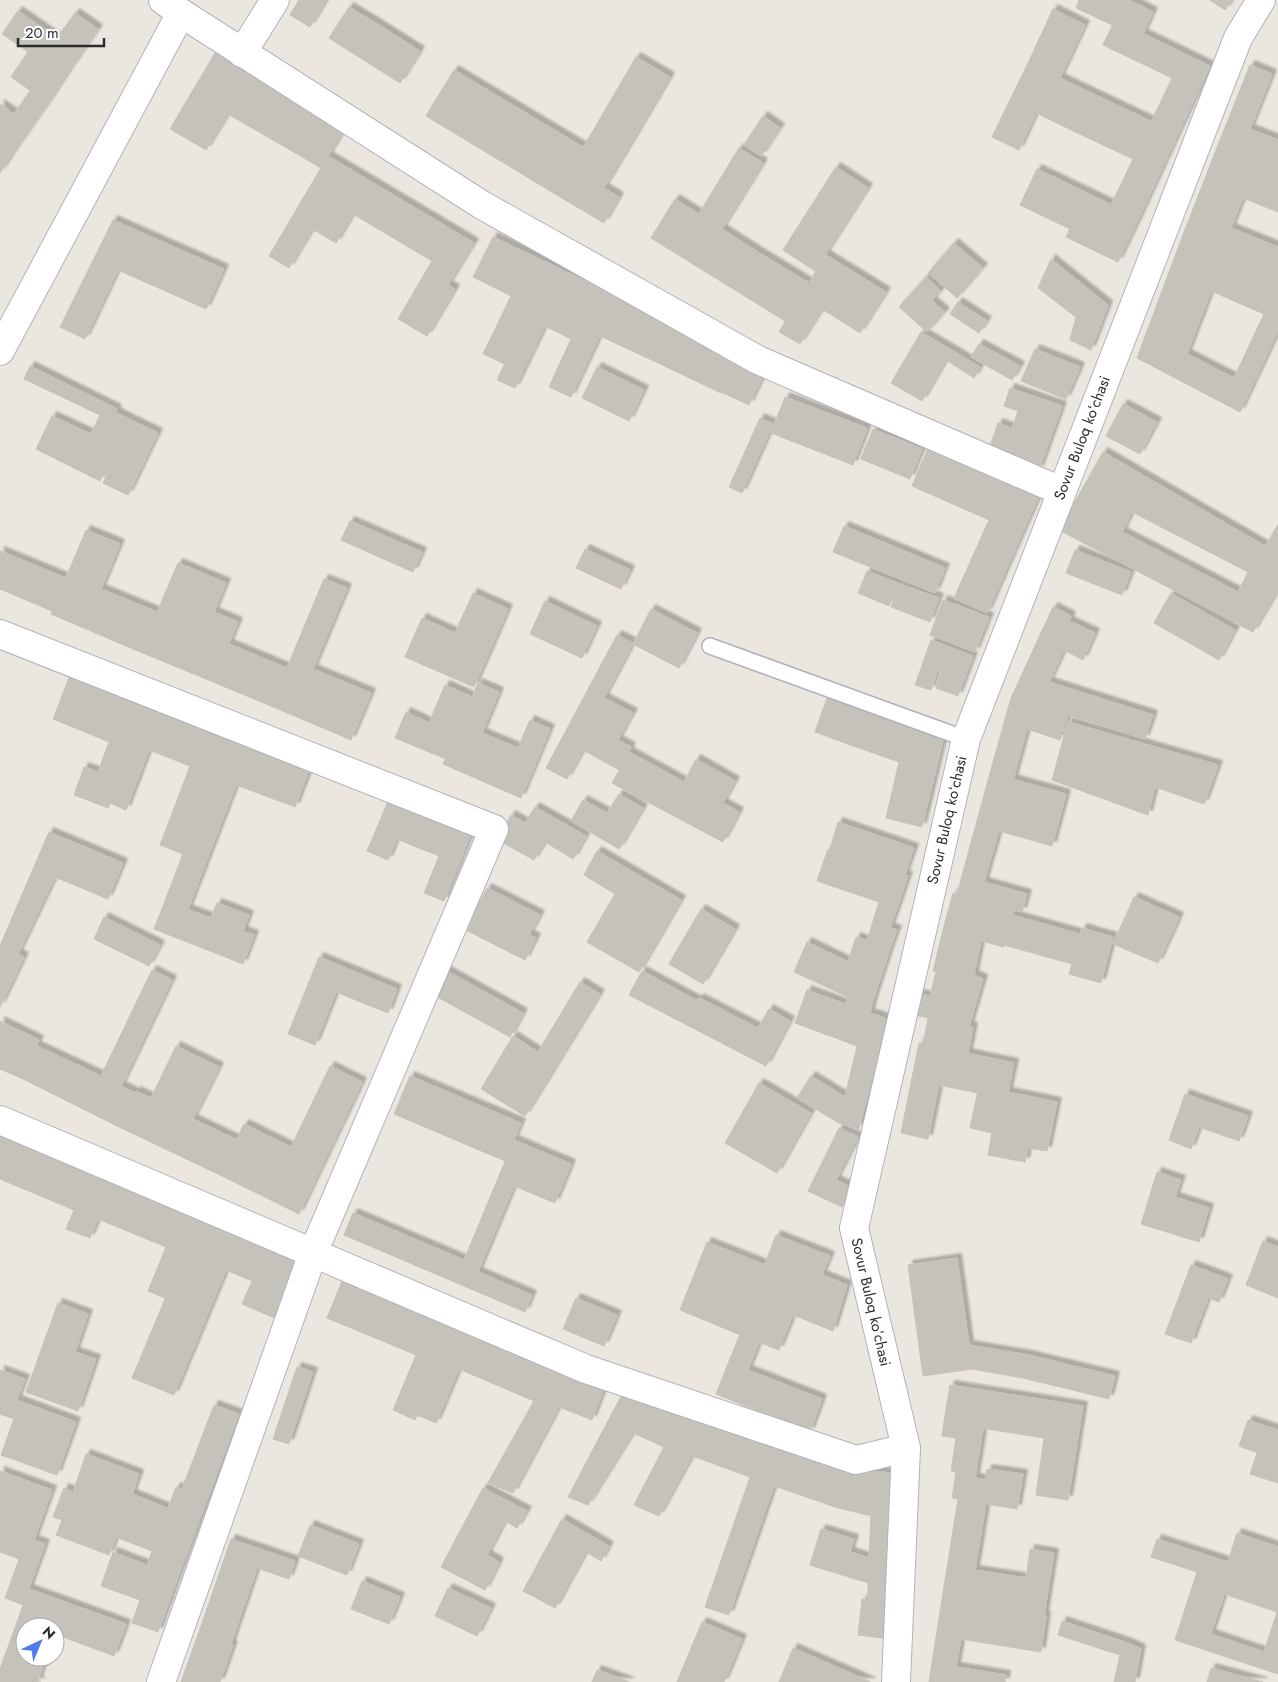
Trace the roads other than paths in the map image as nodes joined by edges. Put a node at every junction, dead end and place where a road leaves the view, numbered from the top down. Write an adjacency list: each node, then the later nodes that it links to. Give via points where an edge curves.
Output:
1 (275, 0): 4 (street)
2 (1261, 0): 6 (street, Sovur Buloq koʻchasi, via 1238,38)
3 (172, 7): 4 (street); 5 (street)
4 (242, 53): 6 (street, via 482,205 758,360)
5 (0, 351)
6 (1061, 491): 9 (street, Sovur Buloq koʻchasi)
7 (0, 634): 11 (street, via 494,829)
8 (710, 646): 9 (lane)
9 (966, 739): 12 (street, Sovur Buloq koʻchasi, via 854,1228)
10 (0, 1120): 11 (street)
11 (313, 1253): 12 (street, via 586,1369 856,1460); 13 (street)
12 (906, 1448): 14 (street, Sovur Buloq koʻchasi)
13 (161, 1682)
14 (896, 1682)

